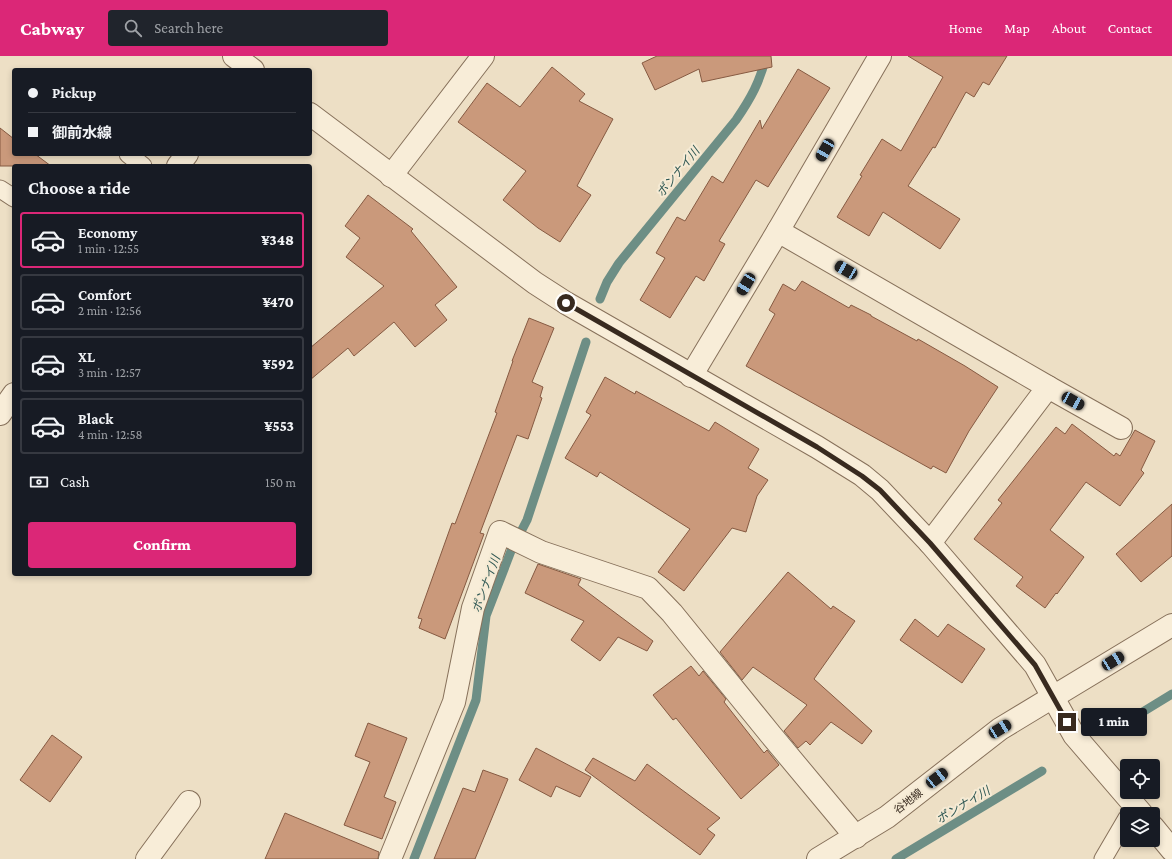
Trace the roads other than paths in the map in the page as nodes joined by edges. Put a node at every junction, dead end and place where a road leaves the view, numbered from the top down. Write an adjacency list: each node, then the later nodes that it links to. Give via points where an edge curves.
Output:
1 (483, 56): 6 (street)
2 (880, 56): 9 (street)
3 (312, 116): 6 (street)
4 (130, 156): 5 (lane)
5 (140, 164)
6 (391, 176): 10 (street, via 535,283)
7 (0, 189): 8 (lane)
8 (12, 197)
9 (778, 231): 10 (street); 11 (street)
10 (691, 376): 13 (street, via 817,447 862,476 880,490)
11 (1048, 387): 12 (street); 13 (street)
12 (1121, 428)
13 (930, 543): 15 (street, via 1035,665)
14 (1172, 625): 15 (street, 谷地線)
15 (1053, 697): 17 (street, via 1074,735); 20 (street, 谷地線, via 1000,729 887,818)
16 (189, 802): 22 (street)
17 (1128, 807)
18 (1120, 832): 25 (lane)
19 (1160, 835): 21 (street)
20 (856, 837): 23 (street, via 672,613 648,588 541,552 500,532 473,608 454,702); 24 (street, 谷地線)
21 (1172, 850)
22 (147, 859)
23 (390, 859)
24 (818, 859)
25 (1102, 859)

